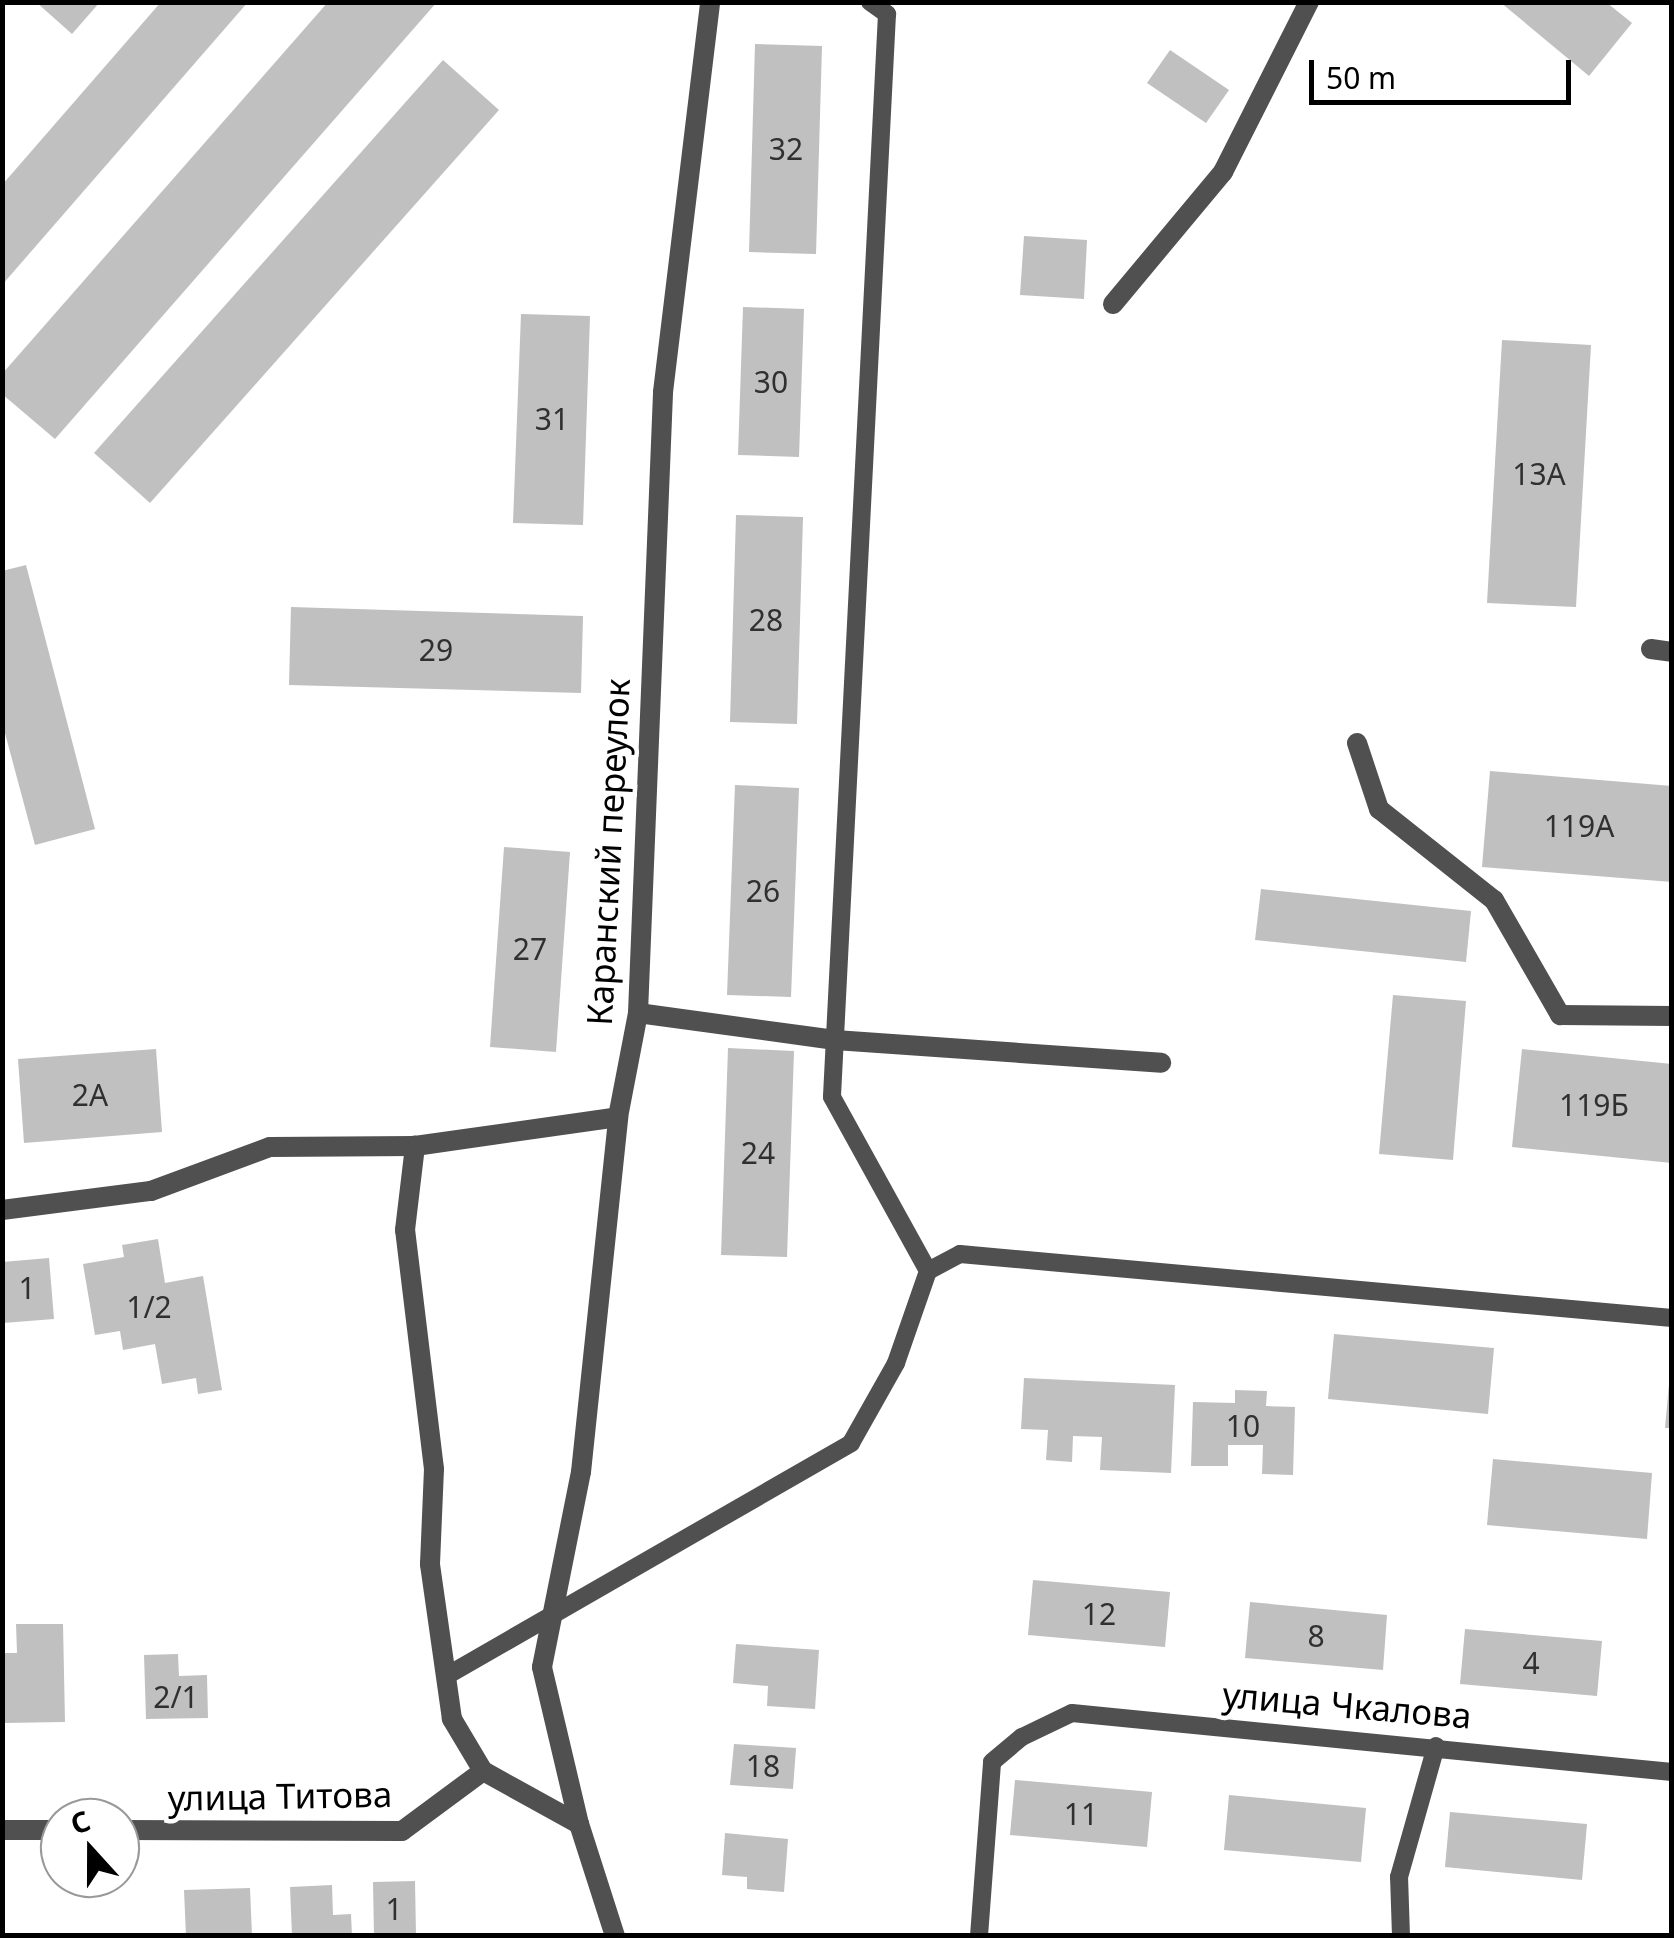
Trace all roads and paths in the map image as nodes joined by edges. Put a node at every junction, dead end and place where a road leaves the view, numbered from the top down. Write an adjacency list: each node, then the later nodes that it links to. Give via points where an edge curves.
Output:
1 (710, 2): 6 (street, Каранский переулок, via 662,392)
2 (870, 2): 8 (lane, via 886,14)
3 (1309, 2): 4 (street, via 1223,172)
4 (1113, 304)
5 (1358, 743): 7 (street, via 1379,808 1494,900 1560,1014)
6 (638, 1013): 8 (street); 10 (street, Каранский переулок)
7 (1672, 1016)
8 (835, 1040): 9 (street); 13 (lane, via 832,1097)
9 (1161, 1063)
10 (618, 1117): 11 (street); 15 (street, Каранский переулок, via 581,1472)
11 (415, 1146): 12 (street, via 270,1146 151,1191); 16 (street, via 405,1230 434,1469 430,1564)
12 (2, 1210)
13 (928, 1270): 14 (lane, via 960,1254); 15 (lane, via 896,1363 851,1443)
14 (1672, 1318)
15 (556, 1618): 16 (lane); 20 (street, Каранский переулок, via 542,1667)
16 (448, 1675): 18 (street, via 452,1720)
17 (1436, 1746): 19 (lane, улица Чкалова); 25 (lane, улица Чкалова, via 1072,1713 1022,1737 992,1762); 26 (lane, via 1399,1877)
18 (483, 1771): 20 (street); 23 (street, улица Титова, via 402,1831)
19 (1672, 1772)
20 (579, 1824): 24 (street)
21 (2, 1830): 22 (street)
22 (40, 1830)
23 (140, 1830)
24 (615, 1936)
25 (979, 1936)
26 (1401, 1936)

